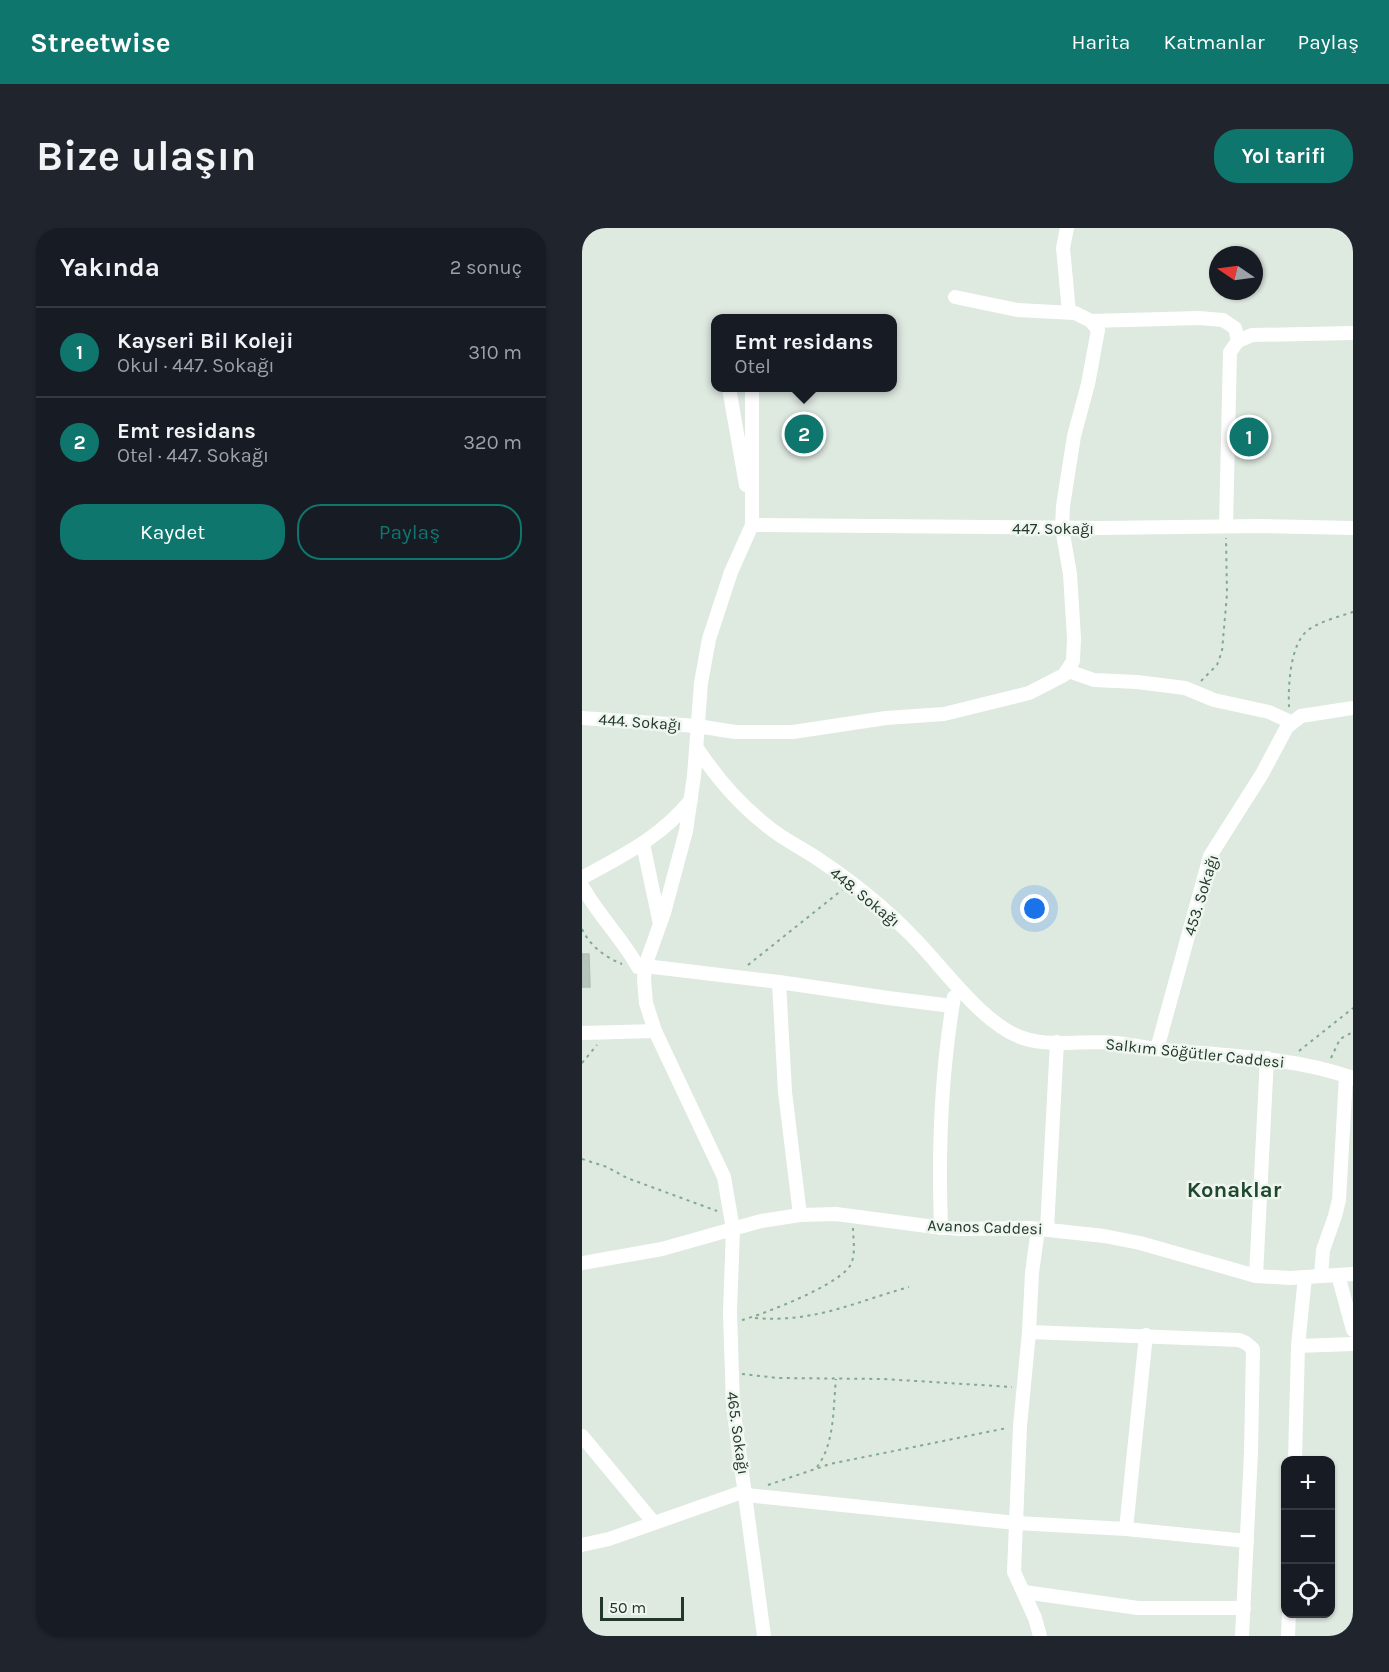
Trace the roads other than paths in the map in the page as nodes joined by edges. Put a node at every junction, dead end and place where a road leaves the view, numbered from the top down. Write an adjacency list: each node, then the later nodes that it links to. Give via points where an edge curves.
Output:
1 (1067, 228): 3 (street, via 1063,248)
2 (955, 297): 3 (street, via 1017,310)
3 (1069, 312): 4 (street)
4 (1091, 321): 6 (street, via 1223,320 1235,328); 11 (street, via 1098,330 1069,464)
5 (1353, 333): 6 (street, via 1252,335)
6 (1238, 341): 10 (street, via 1230,352)
7 (730, 392): 9 (street)
8 (752, 392): 9 (street)
9 (752, 525): 11 (street, 447. Sokağı); 17 (street, via 731,572 709,639)
10 (1226, 526): 11 (street, 447. Sokağı); 12 (street, 447. Sokağı)
11 (1062, 528): 13 (street, via 1073,621 1073,661)
12 (1353, 528)
13 (1068, 671): 16 (street, via 1094,680 1185,688); 17 (street, 444. Sokağı, via 1029,693 944,714 774,733)
14 (1353, 708): 16 (street, via 1301,716)
15 (582, 718): 17 (street, 444. Sokağı)
16 (1291, 722): 32 (street, 453. Sokağı, via 1210,856)
17 (697, 726): 18 (street)
18 (697, 748): 19 (street); 26 (street, 448. Sokağı, via 723,784 752,814 851,883 897,922)
19 (691, 800): 20 (street, via 664,829); 23 (street, via 680,859)
20 (643, 844): 21 (street); 23 (street)
21 (582, 878)
22 (582, 886): 24 (street)
23 (660, 925): 24 (street)
24 (641, 967): 25 (street); 28 (street, 465. Sokağı)
25 (779, 982): 27 (street); 35 (street, via 786,1102)
26 (956, 983): 27 (street); 30 (street, 448. Sokağı, via 1004,1029)
27 (952, 1006): 37 (street, via 940,1126)
28 (655, 1031): 29 (street); 36 (street, 465. Sokağı, via 724,1177)
29 (582, 1033)
30 (1036, 1042): 31 (street, Salkım Söğütler Caddesi)
31 (1057, 1042): 32 (street, Salkım Söğütler Caddesi, via 1116,1043); 38 (street)
32 (1157, 1049): 33 (street, Salkım Söğütler Caddesi)
33 (1267, 1058): 34 (street, Salkım Söğütler Caddesi); 42 (street)
34 (1350, 1077): 43 (street, via 1339,1200 1323,1250)
35 (800, 1215): 36 (street, Avanos Caddesi); 37 (street, Avanos Caddesi, via 851,1215)
36 (732, 1222): 39 (street, Avanos Caddesi, via 645,1252); 52 (street, 465. Sokağı, via 731,1373)
37 (941, 1228): 38 (street, Avanos Caddesi)
38 (1042, 1229): 42 (street, Avanos Caddesi, via 1122,1239); 46 (street, via 1032,1273)
39 (582, 1263)
40 (1353, 1274): 41 (street, Avanos Caddesi)
41 (1338, 1275): 43 (street, Avanos Caddesi); 45 (street)
42 (1256, 1276): 44 (street, Avanos Caddesi)
43 (1321, 1276): 44 (street, Avanos Caddesi)
44 (1305, 1277): 49 (street)
45 (1353, 1330)
46 (1029, 1332): 47 (street); 54 (street)
47 (1146, 1335): 55 (street); 56 (street, via 1239,1340 1253,1349)
48 (1353, 1344): 49 (street)
49 (1298, 1346): 51 (street)
50 (582, 1436): 53 (street)
51 (1295, 1456)
52 (746, 1493): 53 (street); 54 (street); 61 (street, 465. Sokağı)
53 (654, 1523): 57 (street)
54 (1016, 1524): 55 (street); 58 (street, via 1014,1572)
55 (1126, 1529): 56 (street)
56 (1247, 1541): 59 (street)
57 (582, 1545)
58 (1024, 1592): 59 (street, via 1138,1608); 62 (street)
59 (1244, 1608): 63 (street)
60 (1289, 1618): 64 (street)
61 (764, 1636)
62 (1040, 1636)
63 (1242, 1636)
64 (1288, 1636)

